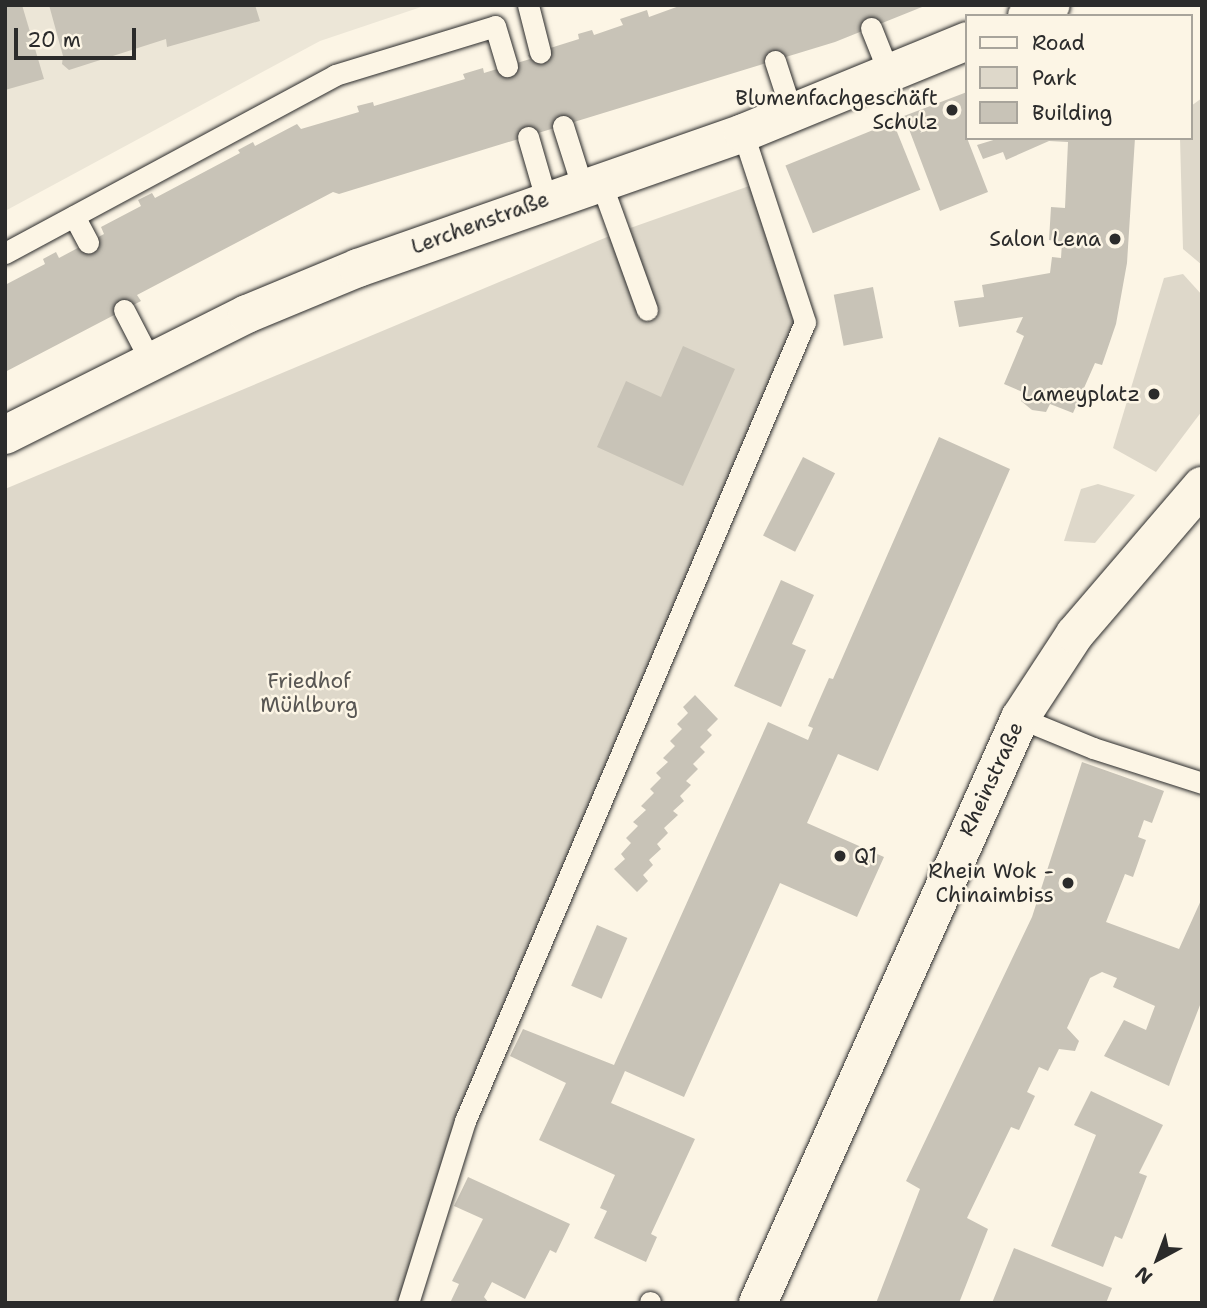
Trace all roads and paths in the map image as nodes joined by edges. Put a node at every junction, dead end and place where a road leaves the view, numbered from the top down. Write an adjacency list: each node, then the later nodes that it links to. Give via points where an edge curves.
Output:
1 (528, 5): 6 (lane)
2 (1051, 5): 3 (street)
3 (1031, 14)
4 (871, 28): 9 (lane)
5 (965, 42): 9 (street, Lerchenstraße)
6 (540, 52)
7 (775, 61): 10 (lane)
8 (507, 66): 16 (lane, via 495,26 335,75)
9 (889, 73): 10 (street, Lerchenstraße)
10 (792, 113): 12 (street, Lerchenstraße)
11 (563, 126): 14 (lane)
12 (743, 132): 14 (street, Lerchenstraße); 26 (lane, via 805,322 465,1121)
13 (527, 137): 15 (lane)
14 (591, 183): 15 (street, Lerchenstraße); 20 (lane)
15 (546, 199): 21 (street, Lerchenstraße, via 358,268 247,314)
16 (75, 216): 17 (lane); 18 (lane)
17 (88, 242)
18 (5, 253)
19 (124, 310): 21 (lane)
20 (647, 310)
21 (151, 362): 22 (street, Lerchenstraße)
22 (5, 435)
23 (1194, 503): 24 (street, Rheinstraße, via 1075,634)
24 (1020, 718): 25 (lane, via 1093,748); 27 (street, Rheinstraße)
25 (1202, 783)
26 (408, 1303)
27 (758, 1303)

